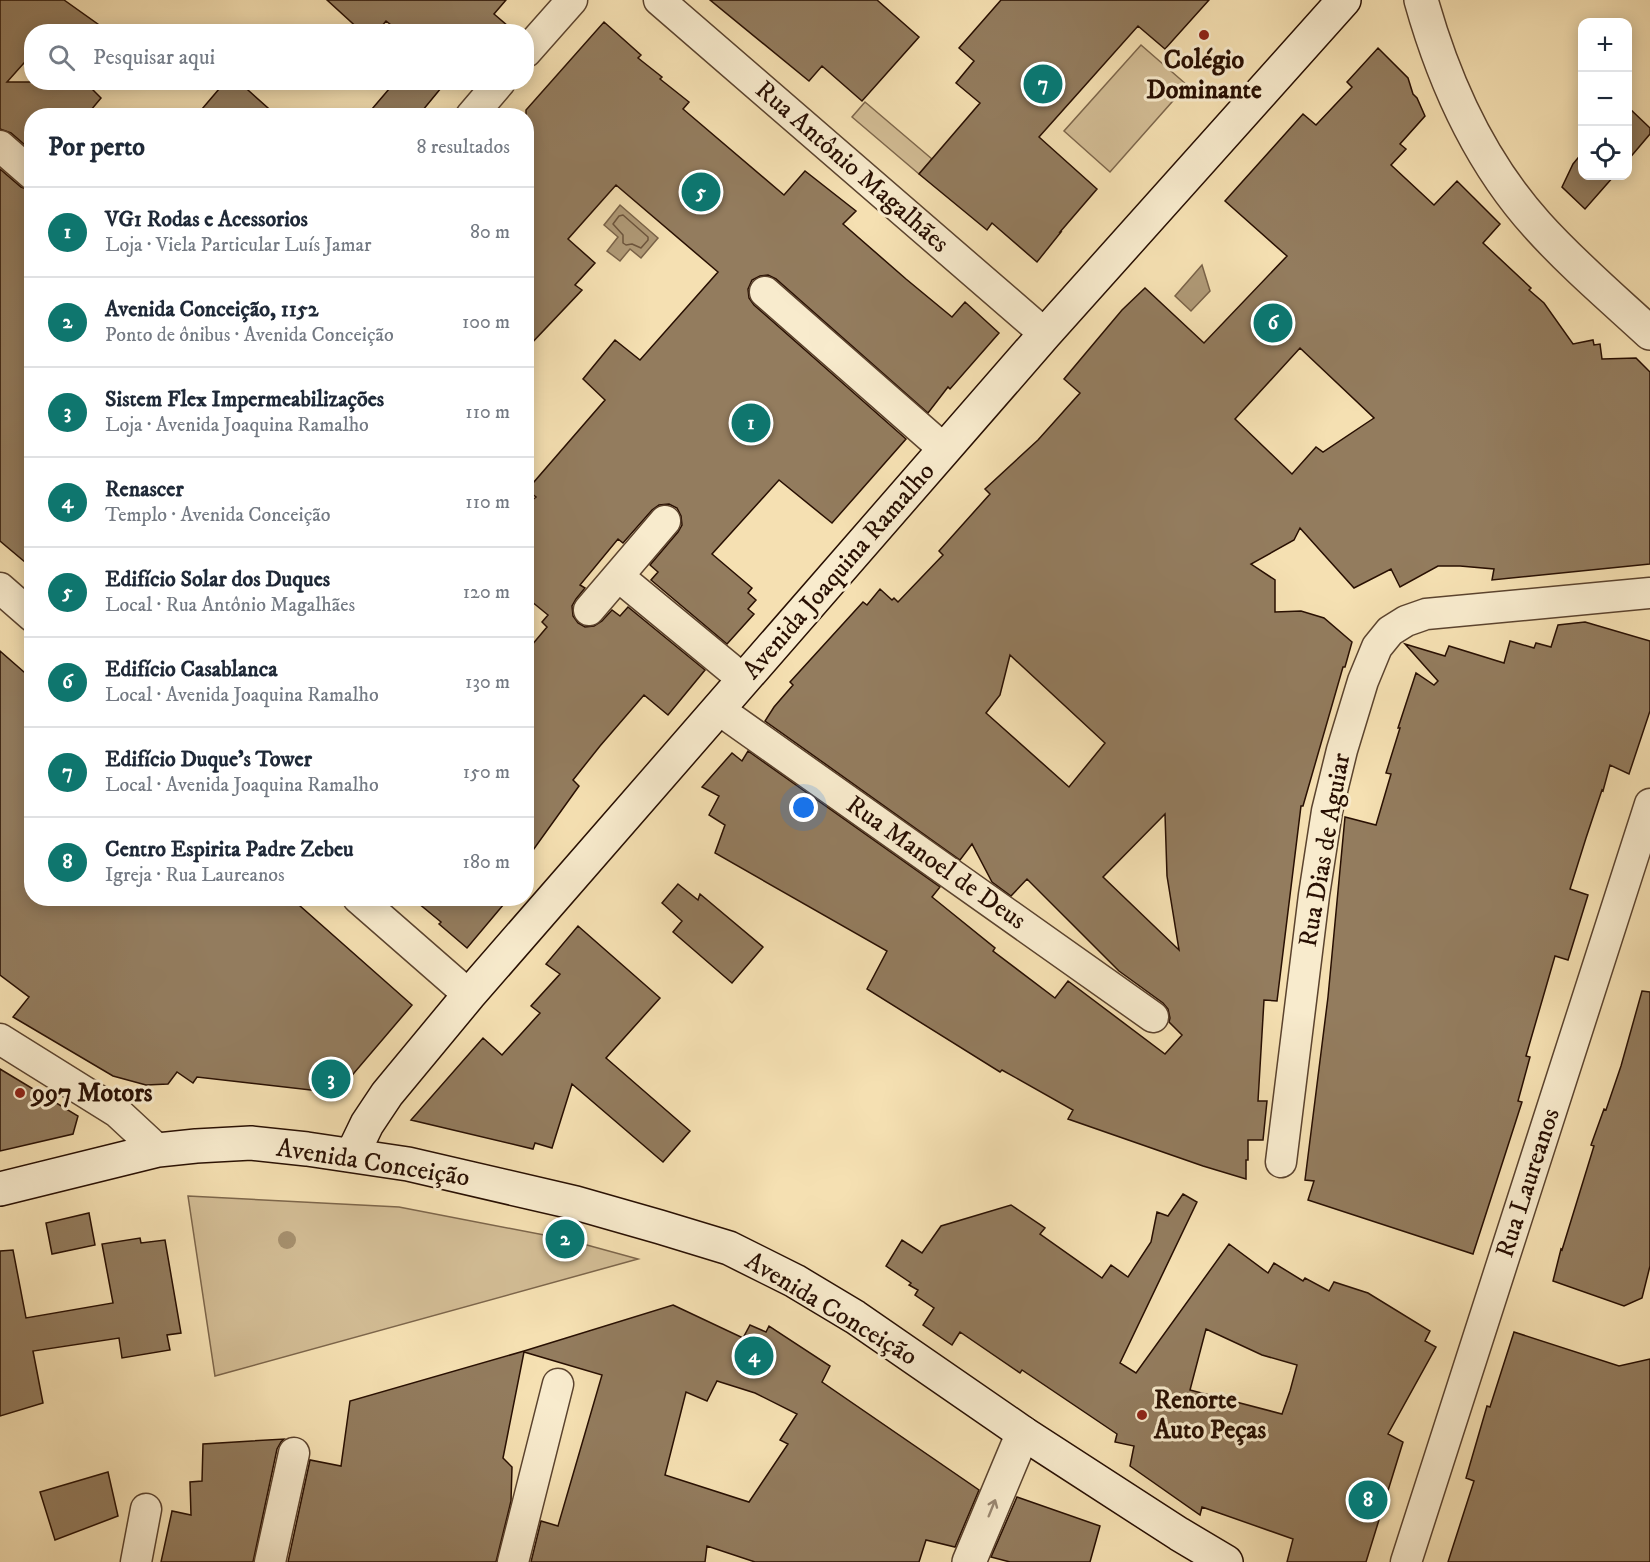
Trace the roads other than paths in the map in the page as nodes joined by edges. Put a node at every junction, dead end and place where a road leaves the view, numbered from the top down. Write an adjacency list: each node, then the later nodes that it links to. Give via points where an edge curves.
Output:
1 (572, 0): 5 (street)
2 (659, 0): 12 (street, Rua Antônio Magalhães)
3 (1344, 0): 12 (main road, Avenida Joaquina Ramalho)
4 (1421, 0): 11 (main road, via 1455,97 1501,180 1536,224)
5 (534, 43)
6 (493, 90): 7 (street)
7 (478, 108)
8 (0, 146): 9 (street)
9 (24, 167)
10 (765, 292): 13 (street)
11 (1650, 333)
12 (1045, 334): 13 (main road, Avenida Joaquina Ramalho)
13 (945, 450): 20 (main road, Avenida Joaquina Ramalho)
14 (665, 521): 15 (street)
15 (618, 576): 19 (street); 20 (street)
16 (0, 588): 18 (street)
17 (1650, 593): 29 (street, Rua Dias de Aguiar, via 1426,614 1390,631 1377,647 1363,681 1327,811)
18 (24, 610)
19 (589, 610)
20 (744, 680): 21 (main road, Avenida Joaquina Ramalho)
21 (718, 708): 24 (main road, Avenida Joaquina Ramalho); 25 (street, Rua Manoel de Deus)
22 (1650, 804): 40 (street, Rua Laureanos)
23 (367, 906): 24 (street)
24 (470, 995): 28 (main road, Avenida Joaquina Ramalho, via 387,1094)
25 (1153, 1017)
26 (0, 1039): 27 (street, via 117,1112)
27 (158, 1150): 28 (main road, Avenida Conceição, via 250,1143); 30 (main road, Avenida Conceição)
28 (352, 1155): 32 (main road, Avenida Conceição, via 576,1203 729,1248 855,1317)
29 (1281, 1162)
30 (0, 1189)
31 (558, 1384): 37 (street)
32 (1023, 1433): 38 (main road, one-way to 32); 39 (main road, Avenida Conceição)
33 (294, 1453): 36 (street)
34 (146, 1509): 35 (street)
35 (136, 1562)
36 (270, 1562)
37 (513, 1562)
38 (969, 1562)
39 (1226, 1562)
40 (1406, 1562)

